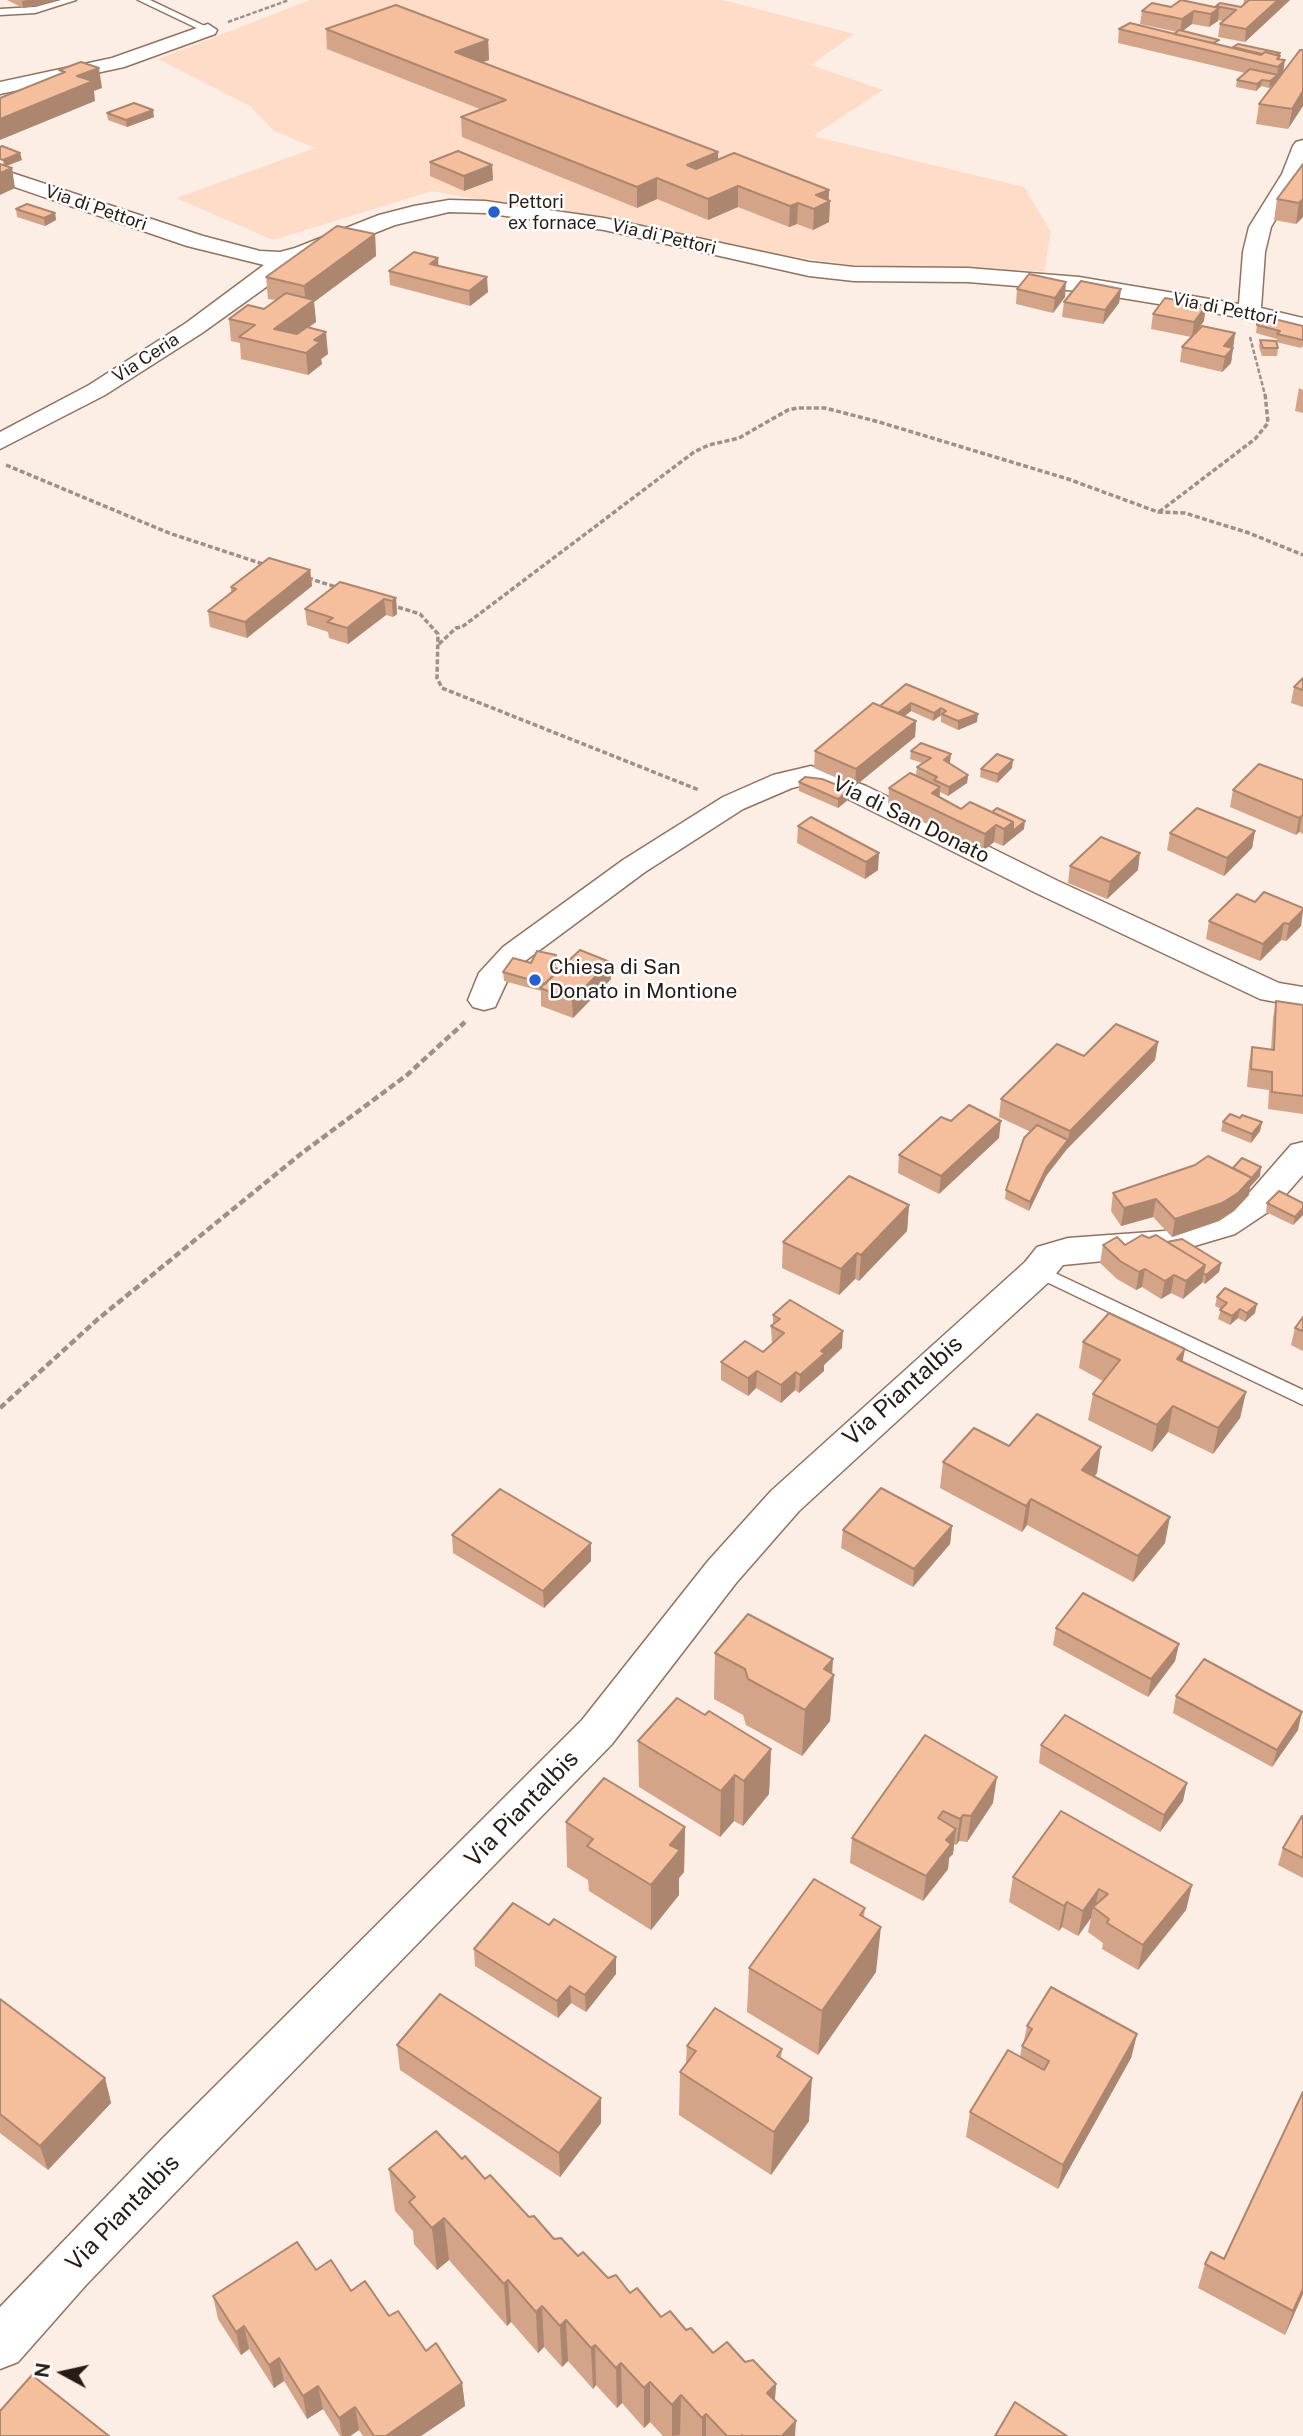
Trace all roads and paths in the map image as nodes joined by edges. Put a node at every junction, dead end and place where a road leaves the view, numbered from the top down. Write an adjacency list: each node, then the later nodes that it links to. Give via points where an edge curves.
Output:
1 (71, 0): 4 (lane, via 35,10)
2 (143, 0): 5 (lane)
3 (289, 0): 5 (path)
4 (0, 12)
5 (208, 30): 6 (street, via 117,63)
6 (0, 88)
7 (1303, 146): 10 (street, via 1260,227)
8 (0, 175): 9 (street, Via di Pettori, via 231,253)
9 (280, 259): 10 (street, Via di Pettori, via 399,215 449,206 485,207 604,224 791,267 1054,281); 12 (street, Via Ceria, via 268,275 194,328 97,390)
10 (1250, 312): 11 (street, Via di Pettori); 14 (path, via 1250,338 1268,423 1255,439)
11 (1303, 325)
12 (0, 442)
13 (0, 463): 16 (path, via 169,533)
14 (1158, 512): 15 (path, via 1185,513); 20 (path, via 1068,479 879,422 825,408 797,408 738,438 709,444 694,453)
15 (1303, 555)
16 (275, 567)
17 (301, 576): 18 (path)
18 (341, 589)
19 (380, 601): 20 (path, via 420,614 438,634)
20 (439, 645): 21 (path, via 437,678 451,693)
21 (733, 803): 22 (street, Via di San Donato, via 797,776 825,778 1271,992); 23 (street, Via di San Donato, via 634,866 514,954 495,973)
22 (1303, 997)
23 (484, 1000): 27 (path, via 407,1075 302,1153 98,1319)
24 (1303, 1153): 25 (street, Via Piantalbis, via 1262,1199 1223,1226 1164,1242 1068,1250 1050,1256)
25 (1038, 1271): 26 (lane); 28 (street, Via Piantalbis, via 785,1500 722,1572 632,1690 557,1774 179,2155)
26 (1303, 1398)
27 (0, 1408)
28 (0, 2344)

